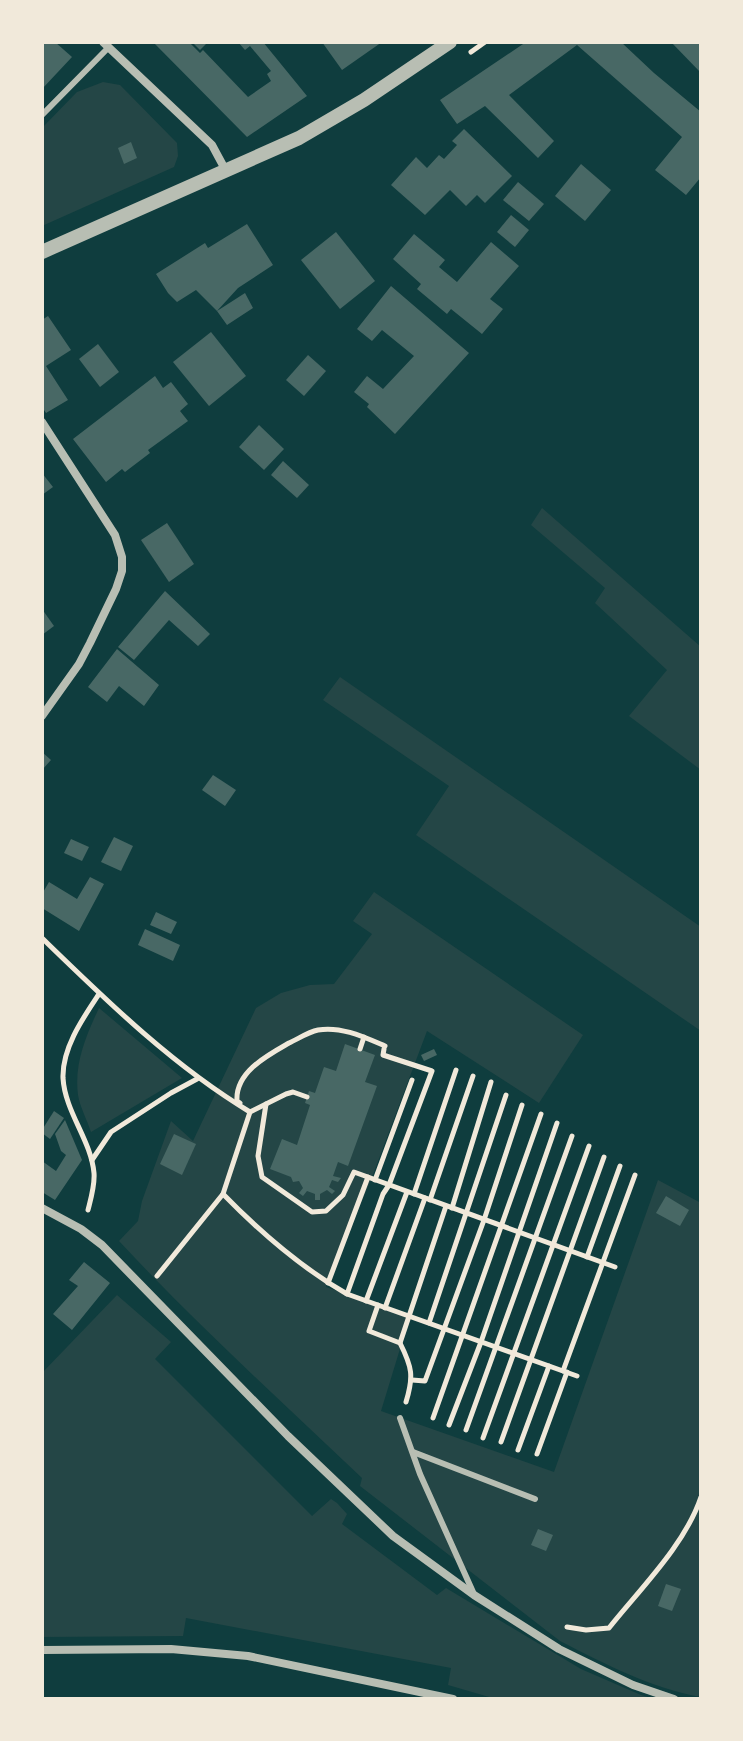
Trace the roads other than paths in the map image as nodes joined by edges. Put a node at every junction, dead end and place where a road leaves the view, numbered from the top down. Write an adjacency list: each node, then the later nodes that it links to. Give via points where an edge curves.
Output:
1 (450, 42): 4 (street, via 331,121)
2 (106, 45): 3 (lane); 4 (street, via 212,145)
3 (42, 115)
4 (226, 171): 5 (street)
5 (42, 252)
6 (42, 422): 7 (street, via 115,535 122,571 90,643)
7 (42, 716)
8 (42, 1208): 12 (street, via 102,1245 383,1526)
9 (400, 1418): 10 (lane)
10 (413, 1452): 11 (lane); 12 (lane)
11 (535, 1499)
12 (474, 1595): 15 (street, via 559,1649)
13 (42, 1650): 14 (street, via 171,1649 248,1656)
14 (453, 1699)
15 (674, 1699)

